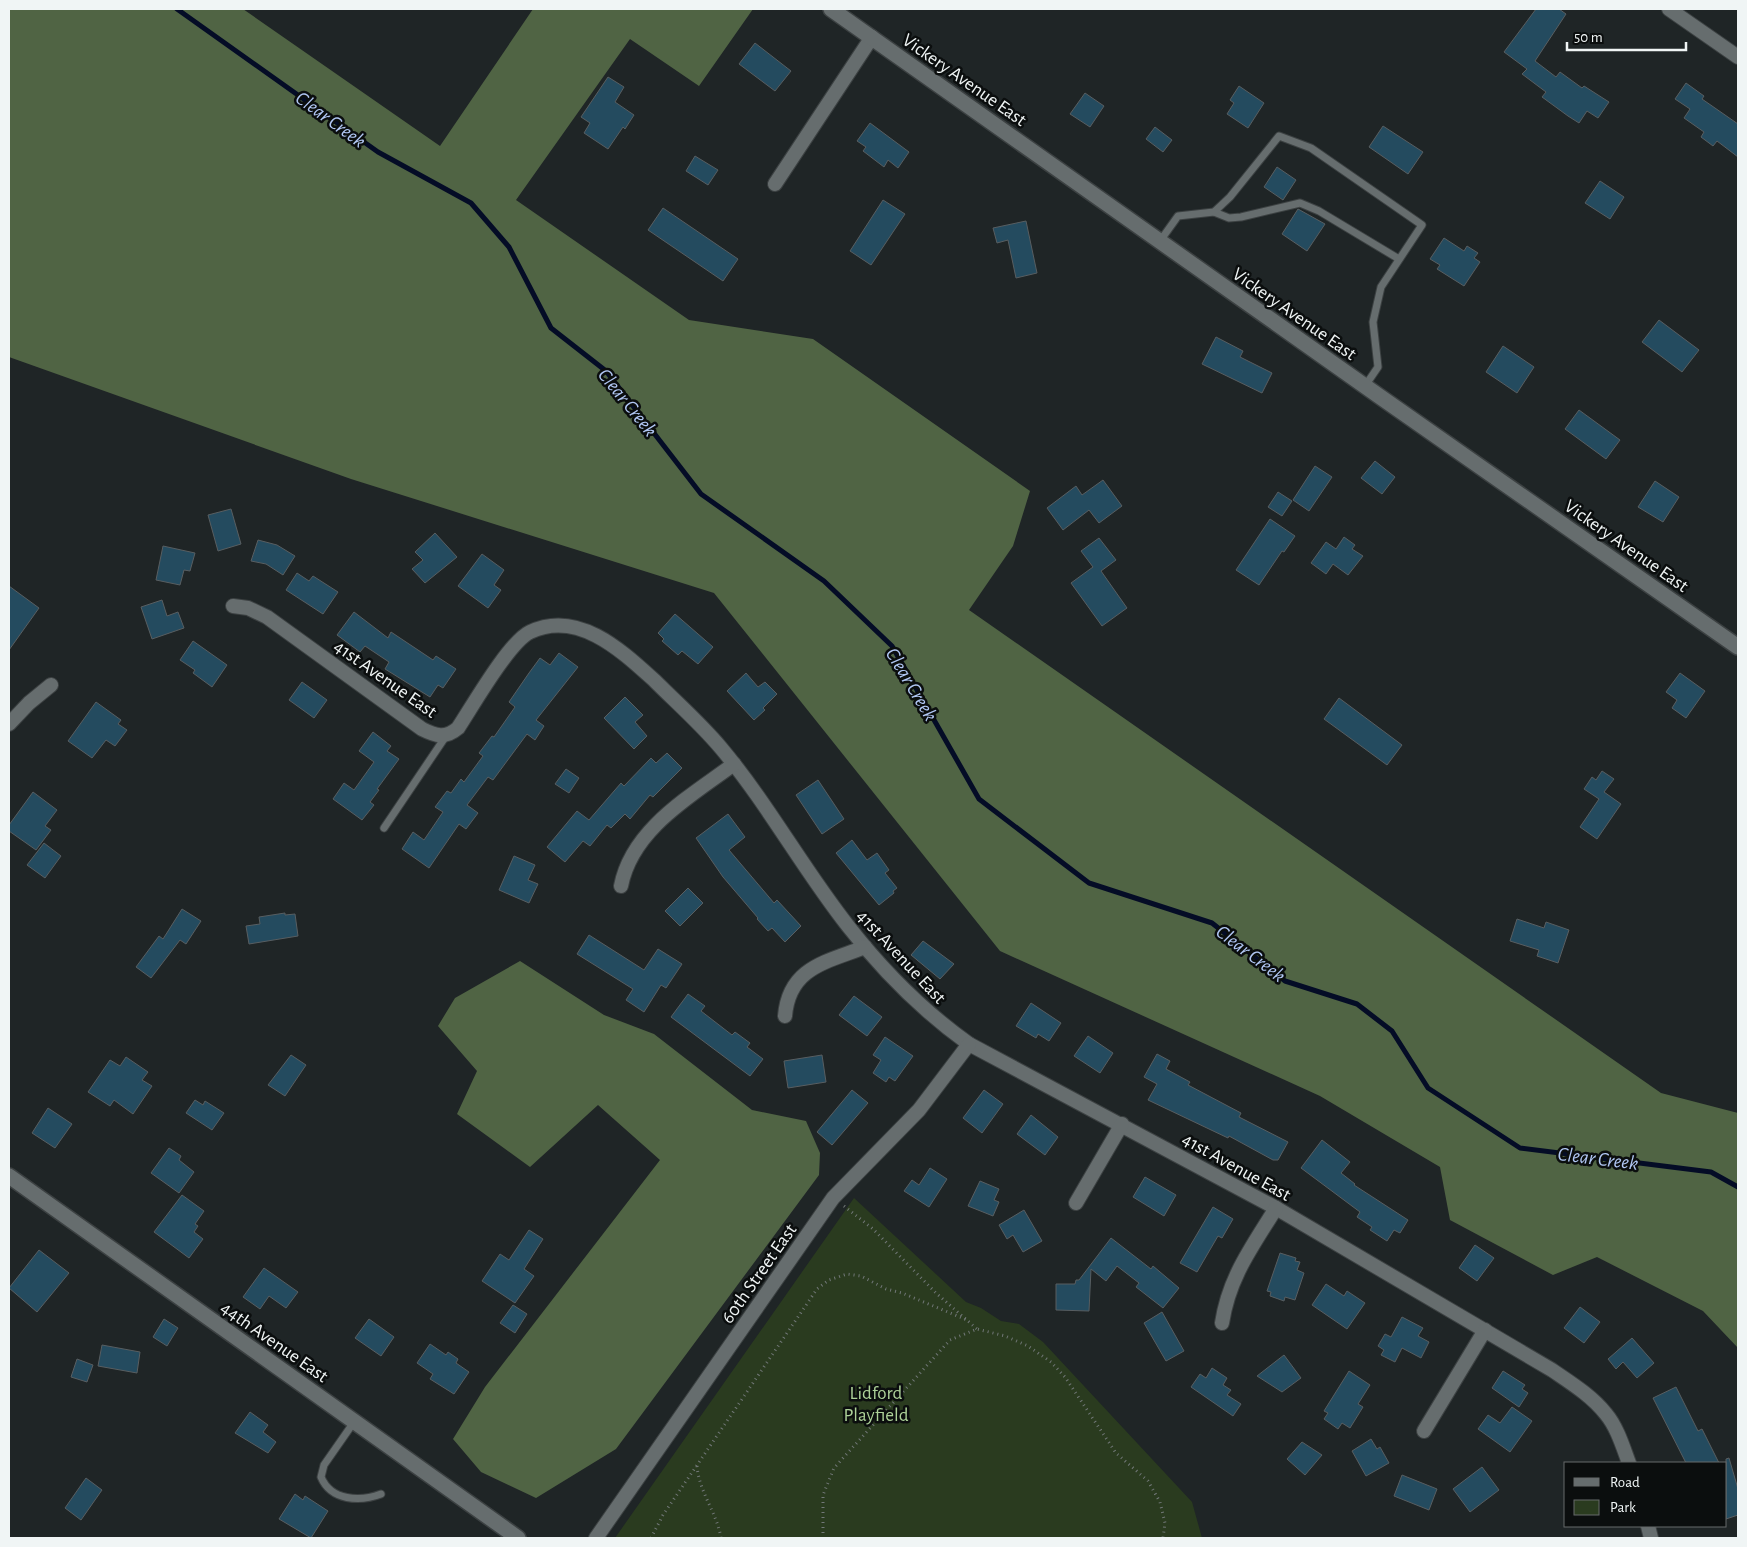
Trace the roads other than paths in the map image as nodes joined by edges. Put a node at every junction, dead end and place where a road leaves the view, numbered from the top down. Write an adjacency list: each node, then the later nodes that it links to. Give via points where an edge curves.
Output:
1 (831, 9): 3 (street, Vickery Avenue East)
2 (1669, 9): 4 (street)
3 (872, 37): 5 (street); 7 (street, Vickery Avenue East)
4 (1738, 57)
5 (775, 184)
6 (1214, 212): 7 (lane, via 1178,216); 8 (lane, via 1228,218 1241,217 1300,203); 8 (lane, via 1279,136 1311,148 1422,225)
7 (1160, 241): 9 (street, Vickery Avenue East)
8 (1399, 259): 9 (lane, via 1381,287 1373,322 1378,367)
9 (1365, 386): 11 (street, Vickery Avenue East)
10 (233, 606): 14 (street, 41st Avenue East, via 248,608 267,617 422,729)
11 (1738, 647)
12 (51, 685): 13 (street)
13 (9, 724)
14 (446, 736): 15 (street, 41st Avenue East, via 458,728 524,635 542,628 566,626 596,634 628,657 706,730); 16 (lane)
15 (734, 764): 17 (street, via 674,808 652,830 629,861); 18 (street, 41st Avenue East, via 832,906)
16 (384, 828)
17 (621, 886)
18 (865, 947): 19 (street, via 808,970 798,978 786,1002); 20 (street, 41st Avenue East, via 919,1005)
19 (785, 1016)
20 (969, 1044): 21 (street, 41st Avenue East); 32 (street, 60th Street East, via 919,1110 833,1198)
21 (1122, 1124): 23 (street); 24 (street, 41st Avenue East)
22 (9, 1176): 27 (street, 44th Avenue East)
23 (1076, 1203)
24 (1276, 1208): 25 (street, via 1236,1272); 26 (street, 41st Avenue East)
25 (1222, 1323)
26 (1485, 1330): 28 (street); 29 (street, 41st Avenue East, via 1585,1393 1614,1425)
27 (354, 1422): 30 (lane, via 324,1465 321,1477 329,1490 344,1497 368,1499); 31 (street, 44th Avenue East)
28 (1424, 1431)
29 (1629, 1462)
30 (381, 1494)
31 (518, 1538)
32 (596, 1538)

